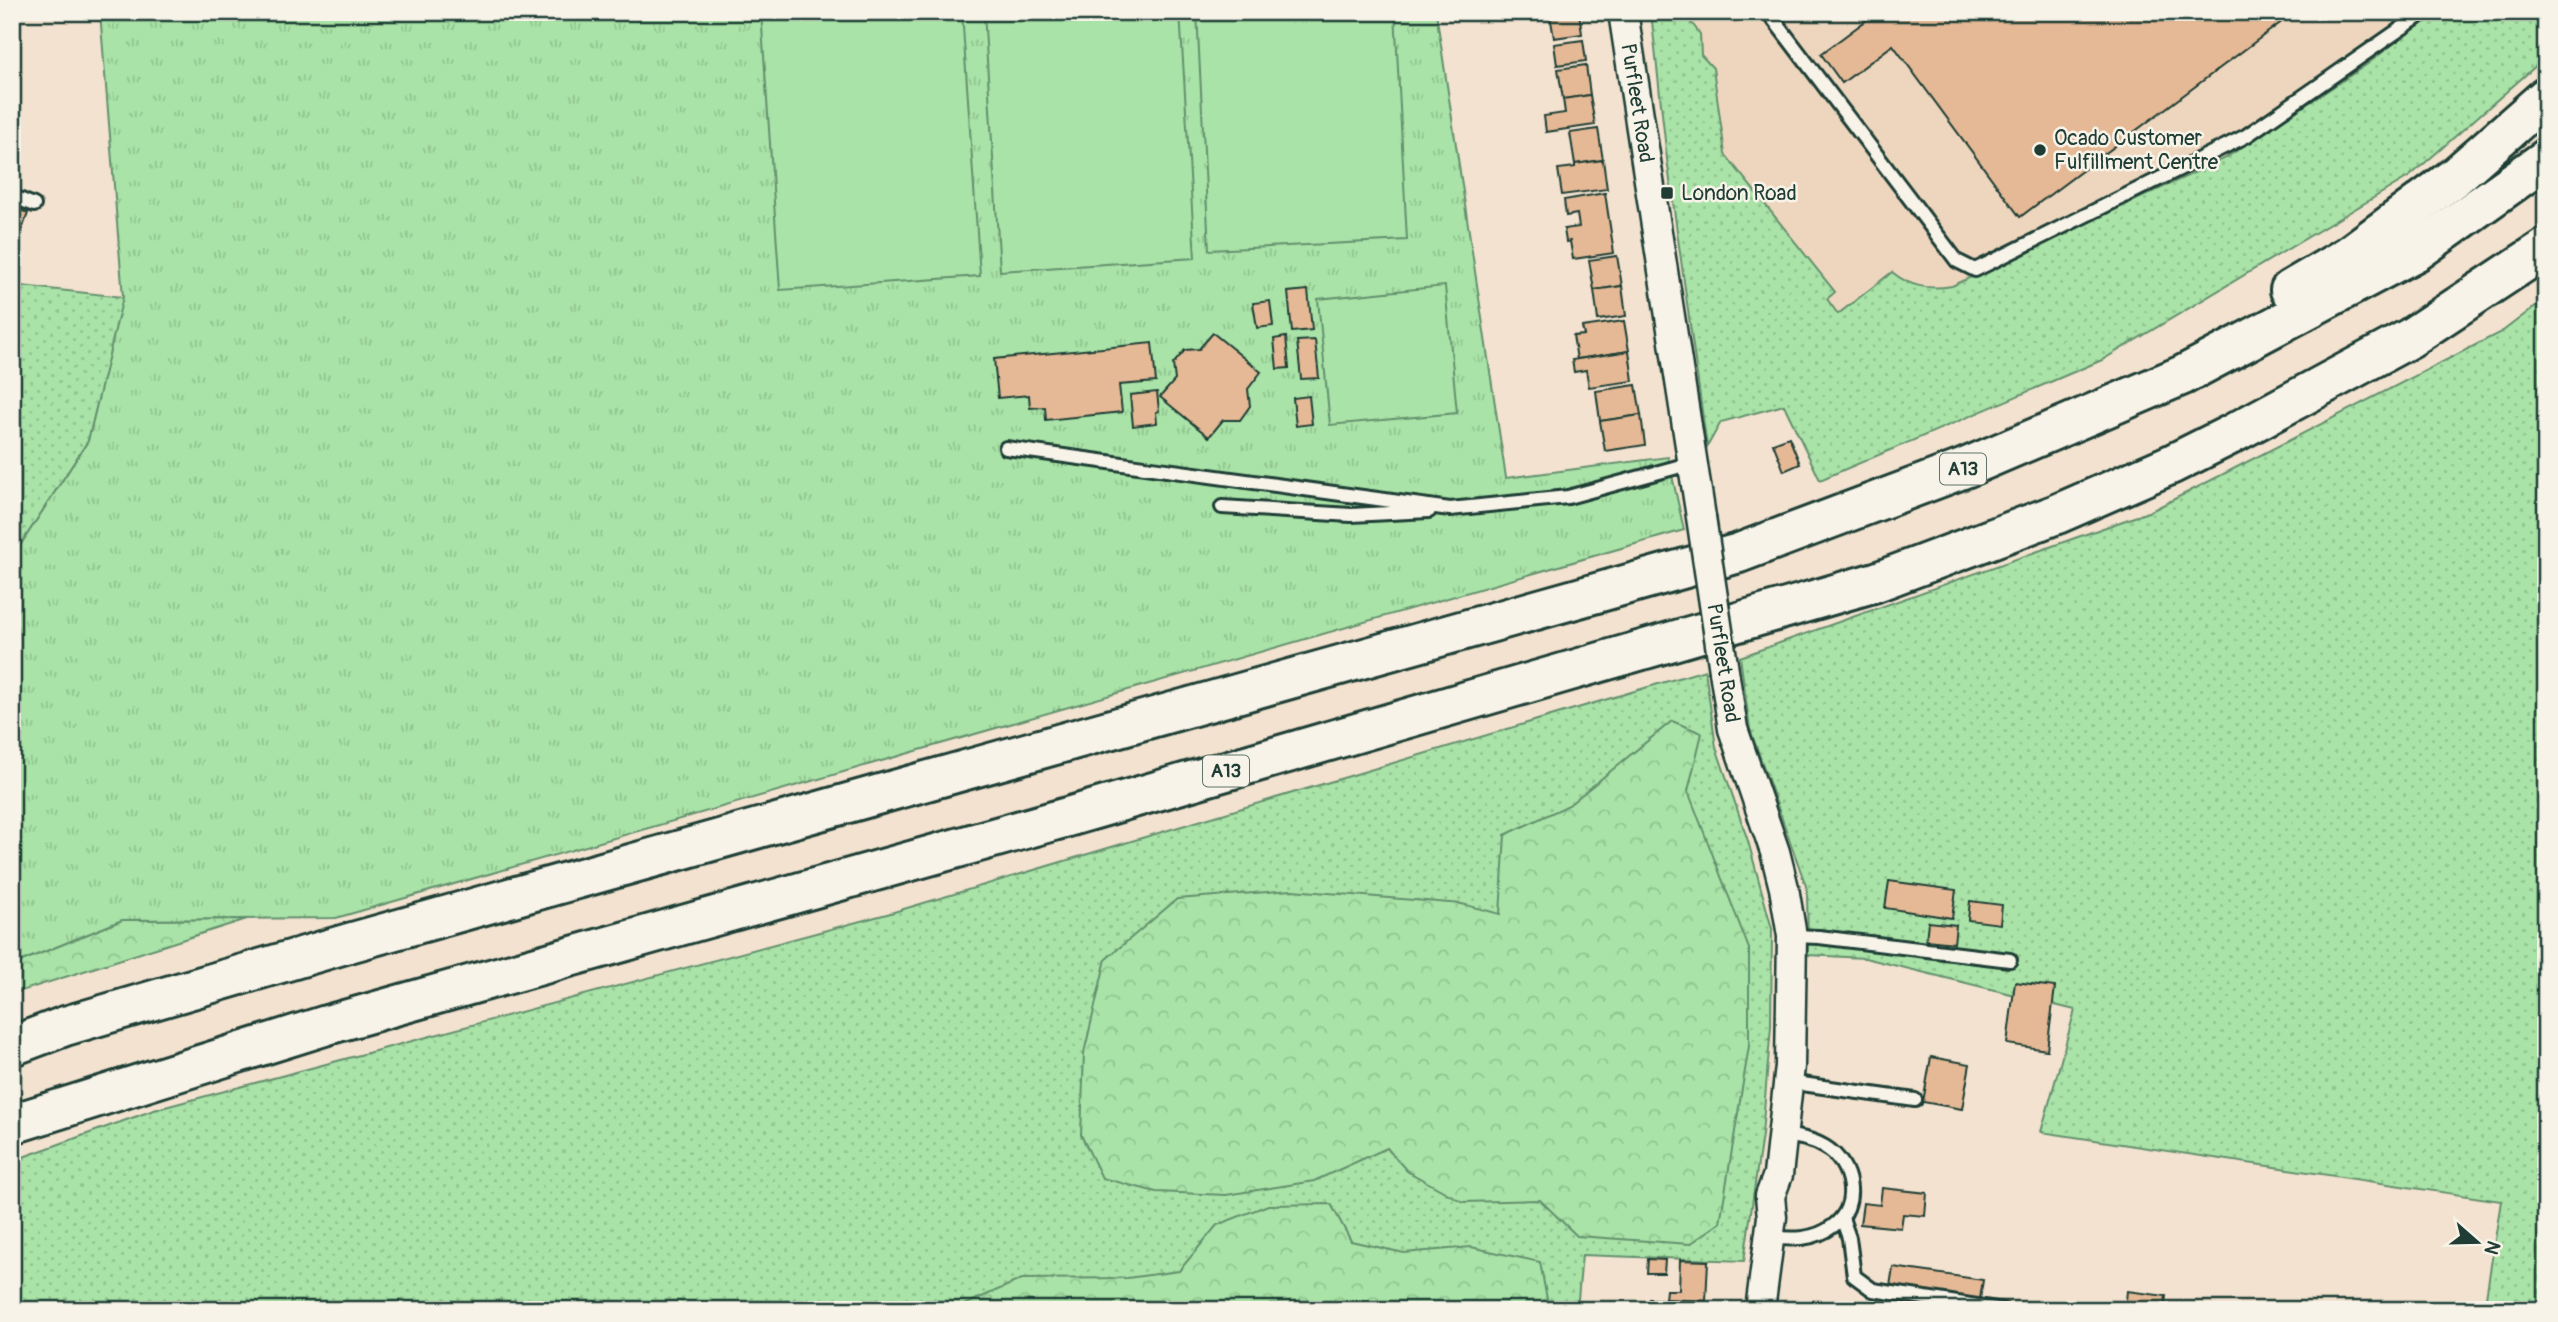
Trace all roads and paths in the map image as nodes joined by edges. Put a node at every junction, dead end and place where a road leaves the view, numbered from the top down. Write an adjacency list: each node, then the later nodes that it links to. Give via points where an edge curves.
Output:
1 (1623, 12): 11 (street, Purfleet Road)
2 (1768, 12): 3 (lane, via 1957,261 1975,271 2246,136)
3 (2425, 12)
4 (2546, 97): 9 (highway, via 2456,176 2348,256 2221,330)
5 (2546, 159): 9 (highway, A13, via 2417,251)
6 (12, 196): 7 (lane)
7 (34, 205)
8 (2546, 248): 19 (highway, A13, via 2410,338 2207,446 2057,514 1876,582 1065,818 327,1025)
9 (2183, 375): 16 (highway, A13, via 1965,468 1739,553 349,943 65,1026)
10 (1006, 448): 13 (lane)
11 (1692, 463): 13 (lane, via 1568,497); 14 (street, Purfleet Road, bridge, via 1733,729 1775,852)
12 (1222, 507): 13 (lane, via 1351,515)
13 (1450, 509)
14 (1792, 936): 15 (lane); 17 (street, Purfleet Road)
15 (2010, 960)
16 (12, 1046)
17 (1788, 1082): 18 (lane); 20 (street, Purfleet Road)
18 (1915, 1100)
19 (12, 1124)
20 (1783, 1135): 21 (lane, via 1825,1146 1843,1164 1850,1189); 22 (street, Purfleet Road, via 1770,1196)
21 (1842, 1218): 22 (lane, via 1817,1235); 24 (lane, via 1854,1276 1873,1290)
22 (1770, 1237): 23 (street, Purfleet Road)
23 (1760, 1310)
24 (2003, 1310)

